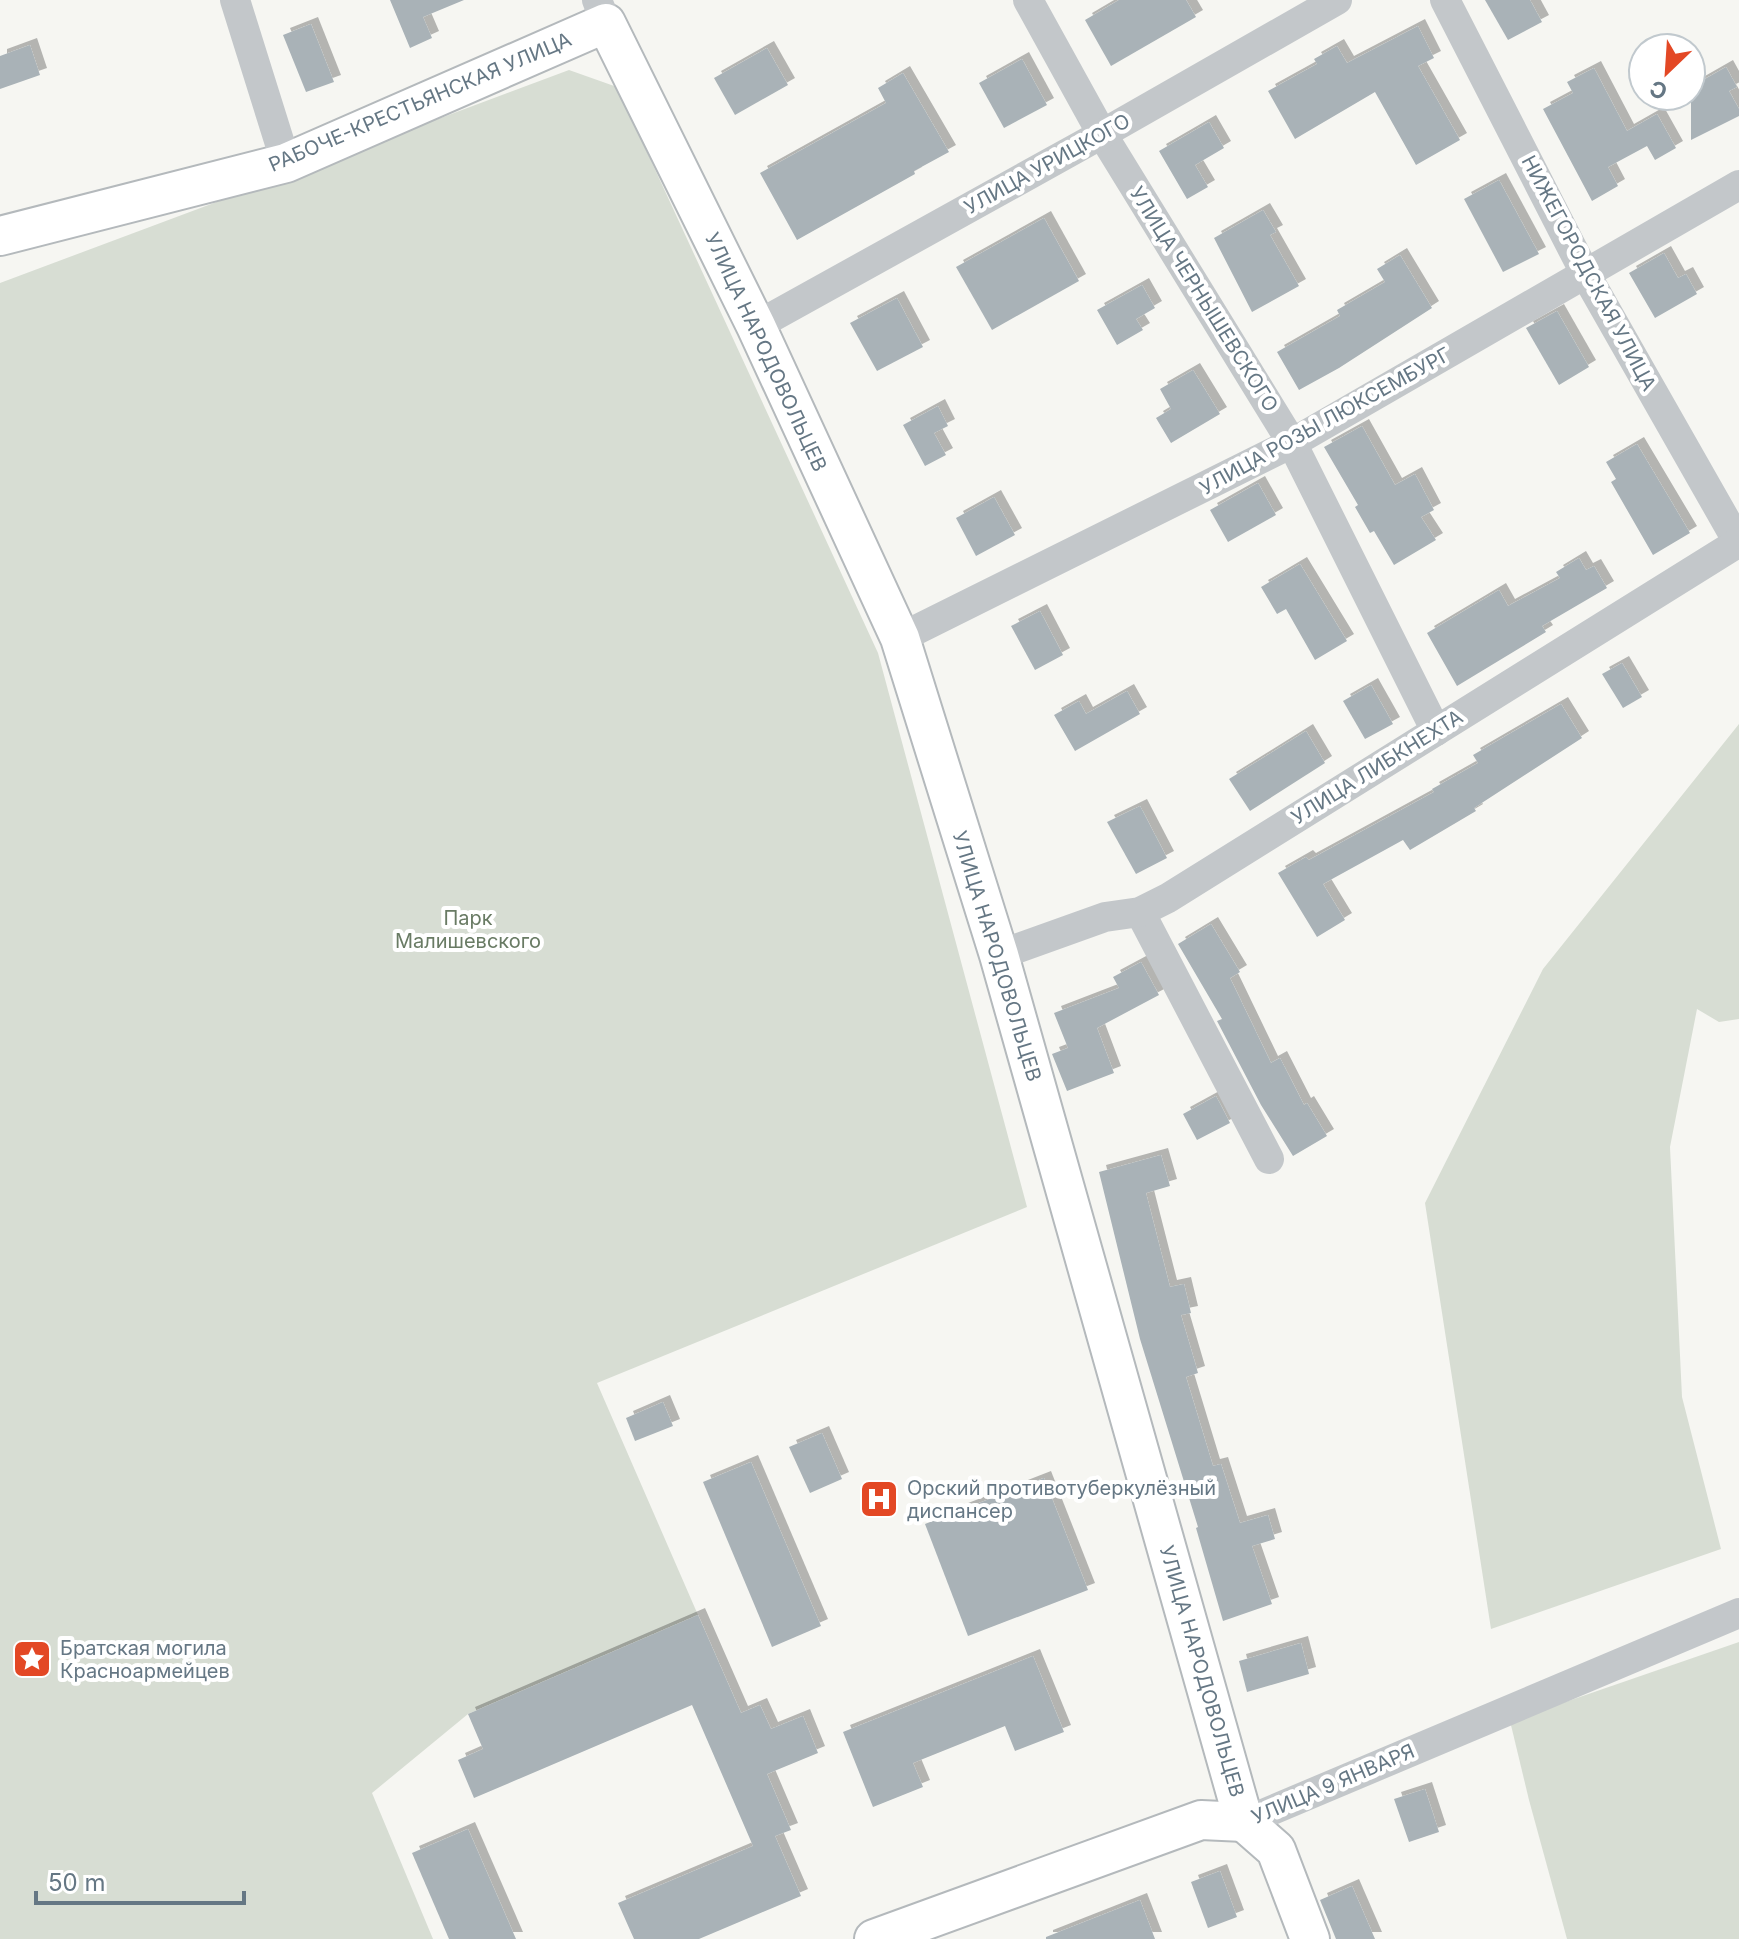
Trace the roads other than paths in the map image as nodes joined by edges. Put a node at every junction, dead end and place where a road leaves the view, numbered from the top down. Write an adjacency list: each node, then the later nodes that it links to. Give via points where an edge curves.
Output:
1 (235, 0): 7 (street)
2 (1028, 0): 6 (street, УЛИЦА ЧЕРНЫШЕВСКОГО)
3 (1337, 0): 6 (street, УЛИЦА УРИЦКОГО)
4 (1445, 0): 10 (street, НИЖЕГОРОДСКАЯ УЛИЦА)
5 (602, 11): 7 (main road, РАБОЧЕ-КРЕСТЬЯНСКАЯ УЛИЦА); 11 (main road, УЛИЦА НАРОДОВОЛЬЦЕВ)
6 (1102, 134): 11 (street, УЛИЦА УРИЦКОГО); 12 (street, УЛИЦА ЧЕРНЫШЕВСКОГО)
7 (286, 163): 9 (main road, РАБОЧЕ-КРЕСТЬЯНСКАЯ УЛИЦА)
8 (1739, 185): 10 (street, УЛИЦА РОЗЫ ЛЮКСЕМБУРГ)
9 (0, 236)
10 (1586, 275): 12 (street, УЛИЦА РОЗЫ ЛЮКСЕМБУРГ); 13 (street, НИЖЕГОРОДСКАЯ УЛИЦА)
11 (756, 326): 14 (main road, УЛИЦА НАРОДОВОЛЬЦЕВ)
12 (1292, 443): 14 (street, УЛИЦА РОЗЫ ЛЮКСЕМБУРГ); 15 (street, УЛИЦА ЧЕРНЫШЕВСКОГО)
13 (1739, 542): 15 (street, УЛИЦА ЛИБКНЕХТА)
14 (900, 638): 17 (main road, УЛИЦА НАРОДОВОЛЬЦЕВ)
15 (1436, 731): 16 (street, УЛИЦА ЛИБКНЕХТА)
16 (1140, 912): 17 (street, УЛИЦА ЛИБКНЕХТА, via 1105,917); 18 (street)
17 (999, 955): 20 (main road, УЛИЦА НАРОДОВОЛЬЦЕВ)
18 (1269, 1159)
19 (1739, 1613): 20 (street, УЛИЦА 9 ЯНВАРЯ)
20 (1244, 1822): 21 (main road, УЛИЦА 9 ЯНВАРЯ, via 1201,1820); 22 (main road, УЛИЦА НАРОДОВОЛЬЦЕВ, via 1276,1850)
21 (874, 1939)
22 (1310, 1939)

